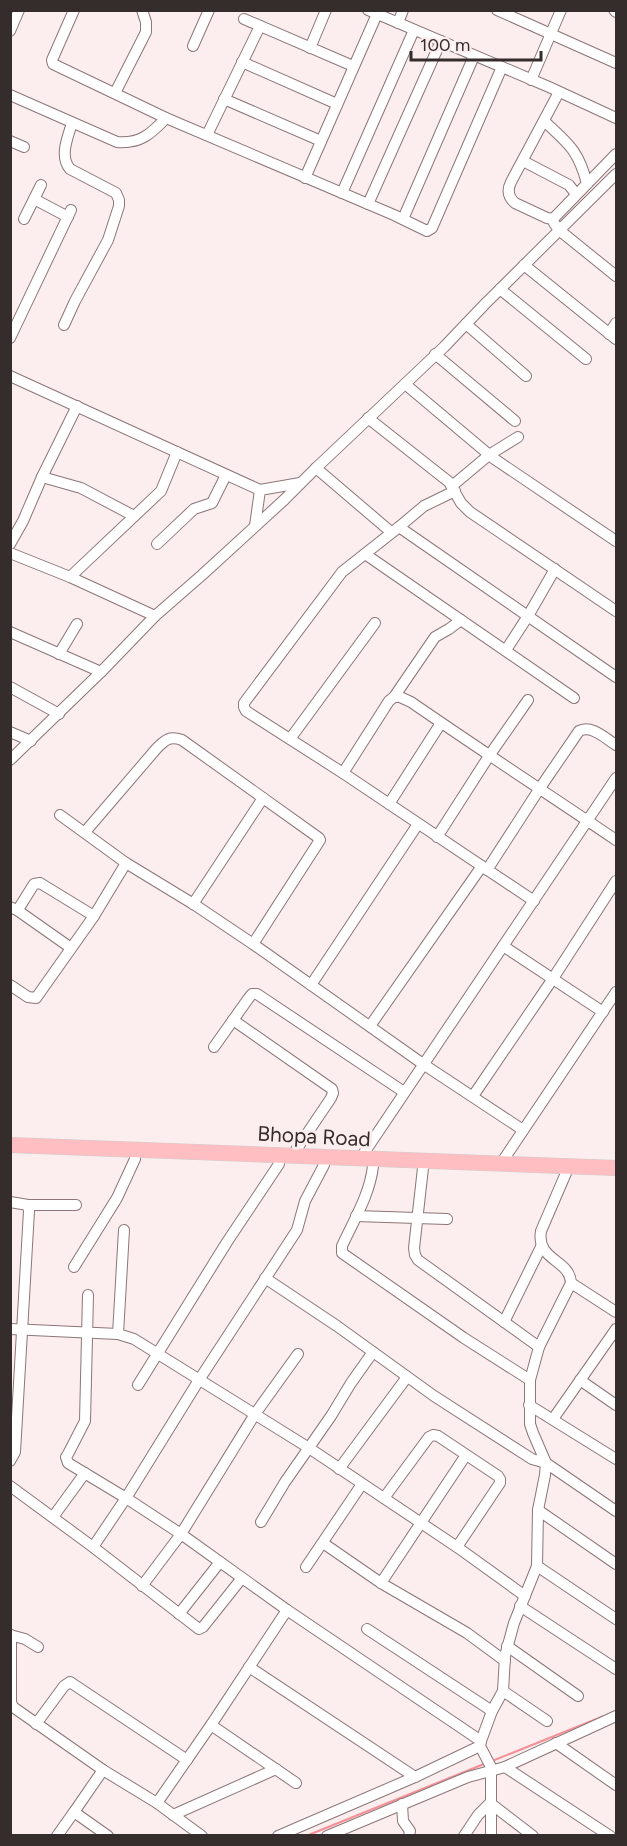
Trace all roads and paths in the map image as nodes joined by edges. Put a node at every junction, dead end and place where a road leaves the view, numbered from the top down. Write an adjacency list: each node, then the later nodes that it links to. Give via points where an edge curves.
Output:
1 (19, 10): 14 (street)
2 (74, 10): 26 (street, via 52,63)
3 (142, 10): 26 (street, via 146,32)
4 (209, 10): 17 (street)
5 (326, 10): 18 (street)
6 (403, 10): 11 (street)
7 (498, 10): 15 (street)
8 (561, 10): 15 (street)
9 (372, 12): 11 (street); 22 (street)
10 (244, 19): 12 (street)
11 (398, 23): 13 (street)
12 (260, 26): 18 (street); 20 (street)
13 (414, 30): 16 (street); 44 (street)
14 (10, 31)
15 (551, 34): 21 (street); 24 (street)
16 (441, 41): 19 (street); 47 (street)
17 (193, 46)
18 (310, 48): 22 (street)
19 (474, 56): 23 (street); 49 (street)
20 (242, 62): 28 (street); 29 (street)
21 (616, 63)
22 (353, 66): 29 (street)
23 (502, 68): 24 (street); 49 (street, via 432,228 427,231)
24 (531, 80): 25 (street)
25 (559, 92): 31 (street); 32 (street)
26 (115, 93): 30 (street)
27 (10, 95): 33 (street)
28 (224, 99): 34 (street); 36 (street)
29 (337, 104): 36 (street)
30 (166, 118): 33 (street, via 147,136 122,142); 34 (street)
31 (616, 118)
32 (543, 122): 39 (street); 42 (street, via 573,149)
33 (72, 123): 59 (street, via 65,150 66,165 116,192 120,203 108,240)
34 (207, 135): 41 (street)
35 (10, 141): 37 (street)
36 (321, 141): 41 (street)
37 (24, 147)
38 (616, 154): 42 (street)
39 (523, 161): 45 (street, via 569,185); 50 (street, via 509,186 509,196 515,203)
40 (616, 174): 51 (street)
41 (305, 178): 44 (street)
42 (587, 184): 45 (street)
43 (41, 185): 46 (street)
44 (342, 193): 47 (street)
45 (576, 194): 50 (street)
46 (34, 200): 48 (street); 56 (street, via 70,213)
47 (368, 204): 49 (street)
48 (24, 219)
49 (403, 219)
50 (553, 219): 51 (street)
51 (559, 230): 52 (street); 53 (street)
52 (524, 265): 54 (street); 60 (street)
53 (616, 276)
54 (500, 289): 58 (street); 63 (street)
55 (10, 309): 56 (street)
56 (22, 314): 61 (street)
57 (616, 323): 60 (street)
58 (466, 324): 62 (street); 65 (street)
59 (64, 326)
60 (613, 337)
61 (10, 338)
62 (435, 354): 66 (street); 69 (street)
63 (586, 359)
64 (10, 376): 67 (street)
65 (526, 376)
66 (405, 384): 68 (street); 72 (street)
67 (77, 406): 71 (street); 75 (street)
68 (368, 418): 73 (street); 77 (street, via 441,475)
69 (515, 421)
70 (518, 437): 72 (street)
71 (177, 452): 74 (street); 79 (street, via 163,488)
72 (489, 454): 77 (street); 82 (street)
73 (316, 468): 76 (street); 81 (street)
74 (226, 475): 78 (street); 84 (street, via 212,503 194,509)
75 (42, 477): 79 (street, via 81,488); 83 (street)
76 (300, 483): 78 (street); 80 (street)
77 (453, 489): 81 (street); 87 (street, via 470,512)
78 (260, 490): 80 (street)
79 (134, 516): 88 (street)
80 (255, 526): 90 (street)
81 (395, 529): 86 (street); 91 (street)
82 (616, 541)
83 (10, 544)
84 (157, 544)
85 (10, 553): 88 (street)
86 (365, 554): 92 (street); 107 (street, via 333,582 244,703 246,711)
87 (555, 569): 89 (street); 91 (street)
88 (70, 577): 90 (street)
89 (616, 611)
90 (155, 616): 98 (street)
91 (528, 616): 96 (street); 99 (street)
92 (461, 620): 96 (street); 101 (street, via 435,637)
93 (375, 623): 107 (street)
94 (77, 624): 97 (street)
95 (10, 633): 97 (street)
96 (506, 650): 102 (street)
97 (59, 654): 98 (street)
98 (101, 672): 104 (street)
99 (616, 677)
100 (10, 687): 104 (street)
101 (394, 697): 105 (street, via 411,702); 112 (street)
102 (574, 698)
103 (528, 700): 110 (street)
104 (59, 714): 108 (street)
105 (441, 723): 110 (street); 116 (street)
106 (10, 732): 108 (street)
107 (290, 739): 112 (street)
108 (31, 741): 111 (street)
109 (616, 745): 114 (street, via 590,728 582,728)
110 (489, 756): 114 (street); 121 (street)
111 (10, 760)
112 (343, 773): 116 (street)
113 (616, 778): 118 (street)
114 (540, 788): 118 (street); 124 (street)
115 (263, 798): 120 (street, via 182,740 171,737 129,778); 127 (street); 130 (street, via 320,840)
116 (389, 804): 119 (street)
117 (60, 815): 120 (street)
118 (588, 821): 122 (street); 126 (street)
119 (418, 824): 121 (street); 135 (street)
120 (85, 832): 123 (street)
121 (437, 837): 124 (street)
122 (616, 840)
123 (126, 863): 127 (street); 129 (street)
124 (485, 868): 126 (street); 139 (street)
125 (616, 881): 133 (street)
126 (534, 900): 131 (street)
127 (194, 904): 130 (street)
128 (14, 909): 129 (street, via 34,884 40,883); 132 (street)
129 (94, 916): 132 (street)
130 (253, 944): 135 (street)
131 (503, 946): 133 (street); 141 (street)
132 (71, 948): 134 (street, via 36,998 28,998)
133 (552, 980): 137 (street); 143 (street)
134 (10, 985)
135 (310, 986): 139 (street)
136 (616, 992): 137 (street)
137 (603, 1012): 144 (street)
138 (233, 1020): 140 (street); 142 (street, via 252,994 257,994); 149 (street, via 332,1089 331,1098)
139 (370, 1026): 141 (street)
140 (214, 1047)
141 (423, 1064): 142 (street); 143 (street)
142 (404, 1092): 147 (street)
143 (473, 1096): 144 (street)
144 (523, 1130): 151 (street)
145 (10, 1145): 149 (main road, Bhopa Road)
146 (10, 1154): 148 (main road, Bhopa Road)
147 (360, 1158): 149 (main road, Bhopa Road); 151 (main road, Bhopa Road)
148 (135, 1159): 149 (main road, Bhopa Road); 165 (street, via 117,1198)
149 (286, 1160): 150 (main road, Bhopa Road); 177 (street, via 227,1242)
150 (324, 1165): 152 (main road, Bhopa Road); 166 (street, via 305,1201 297,1230)
151 (500, 1165): 155 (main road, Bhopa Road)
152 (374, 1166): 153 (main road, Bhopa Road); 160 (street)
153 (423, 1168): 155 (main road, Bhopa Road); 161 (street)
154 (616, 1168): 155 (main road, Bhopa Road)
155 (566, 1170): 156 (main road, Bhopa Road); 164 (street, via 541,1231)
156 (616, 1176)
157 (10, 1202): 158 (street)
158 (28, 1204): 159 (street); 172 (street)
159 (76, 1205)
160 (356, 1216): 161 (street); 181 (street, via 342,1253)
161 (417, 1217): 162 (street); 170 (street, via 414,1248 418,1260)
162 (447, 1219)
163 (124, 1230): 174 (street)
164 (542, 1247): 167 (street, via 569,1273); 170 (street)
165 (74, 1267)
166 (265, 1278): 176 (street); 180 (street)
167 (571, 1283): 169 (street); 175 (street)
168 (88, 1294): 173 (street)
169 (616, 1312)
170 (504, 1322): 175 (street)
171 (616, 1329): 182 (street)
172 (16, 1330): 173 (street); 191 (street, via 15,1452)
173 (87, 1332): 174 (street); 194 (street, via 85,1421 66,1457 68,1463)
174 (118, 1334): 177 (street)
175 (539, 1347): 181 (street)
176 (373, 1352): 179 (street); 188 (street)
177 (157, 1354): 180 (street); 183 (street)
178 (298, 1354): 186 (street)
179 (407, 1377): 192 (street, via 526,1456); 193 (street)
180 (199, 1380): 186 (street); 197 (street)
181 (530, 1380): 184 (street)
182 (580, 1380): 185 (street); 187 (street)
183 (138, 1385)
184 (530, 1405): 187 (street); 192 (street, via 533,1433)
185 (616, 1405)
186 (255, 1414): 188 (street); 204 (street)
187 (553, 1419): 190 (street)
188 (309, 1448): 193 (street); 202 (street)
189 (466, 1455): 198 (street, via 438,1436 429,1437); 203 (street); 207 (street, via 501,1481)
190 (616, 1459)
191 (10, 1461)
192 (546, 1463): 199 (street); 200 (street)
193 (339, 1469): 195 (street)
194 (85, 1473): 197 (street); 201 (street)
195 (362, 1484): 198 (street); 205 (street)
196 (10, 1486): 201 (street)
197 (126, 1498): 204 (street); 206 (street)
198 (384, 1498): 203 (street)
199 (538, 1510): 209 (street); 210 (street)
200 (616, 1511)
201 (52, 1517): 206 (street)
202 (261, 1522)
203 (420, 1523): 207 (street); 213 (street)
204 (181, 1534): 208 (street); 214 (street)
205 (323, 1543): 211 (street); 213 (street)
206 (93, 1547): 214 (street)
207 (457, 1547): 215 (street)
208 (220, 1562): 212 (street); 217 (street)
209 (616, 1564)
210 (537, 1566): 215 (street); 218 (street)
211 (306, 1567)
212 (242, 1578): 216 (street); 217 (street, via 203,1627 196,1628)
213 (381, 1583): 223 (street, via 467,1633)
214 (142, 1586): 217 (street)
215 (523, 1601): 221 (street); 225 (street)
216 (287, 1610): 224 (street); 235 (street)
217 (179, 1614)
218 (616, 1619)
219 (367, 1629): 229 (street)
220 (11, 1635): 222 (street); 228 (street)
221 (507, 1646): 223 (street); 227 (street)
222 (38, 1647)
223 (505, 1661): 226 (street)
224 (249, 1666): 233 (street); 241 (street)
225 (616, 1669)
226 (503, 1691): 229 (street); 231 (street)
227 (578, 1696)
228 (12, 1707): 232 (street)
229 (492, 1711): 235 (street)
230 (616, 1716): 234 (street)
231 (547, 1721)
232 (36, 1724): 236 (street, via 70,1682); 240 (street)
233 (211, 1725): 236 (street); 239 (street)
234 (556, 1743): 238 (street); 243 (street)
235 (481, 1744): 237 (street); 241 (street)
236 (187, 1760): 244 (street)
237 (489, 1765): 238 (street); 245 (street); 246 (street)
238 (505, 1767): 258 (street)
239 (276, 1769): 242 (street); 248 (street)
240 (103, 1770): 244 (street); 247 (street)
241 (415, 1777): 252 (street)
242 (296, 1783)
243 (616, 1785)
244 (157, 1803): 248 (street)
245 (490, 1803): 255 (street); 256 (street); 257 (street)
246 (402, 1804): 253 (street); 254 (street)
247 (74, 1812): 249 (street); 250 (street)
248 (173, 1815): 251 (street)
249 (57, 1836)
250 (108, 1836)
251 (202, 1836)
252 (278, 1836)
253 (327, 1836)
254 (409, 1836)
255 (464, 1836)
256 (491, 1836)
257 (533, 1836)
258 (610, 1836)

